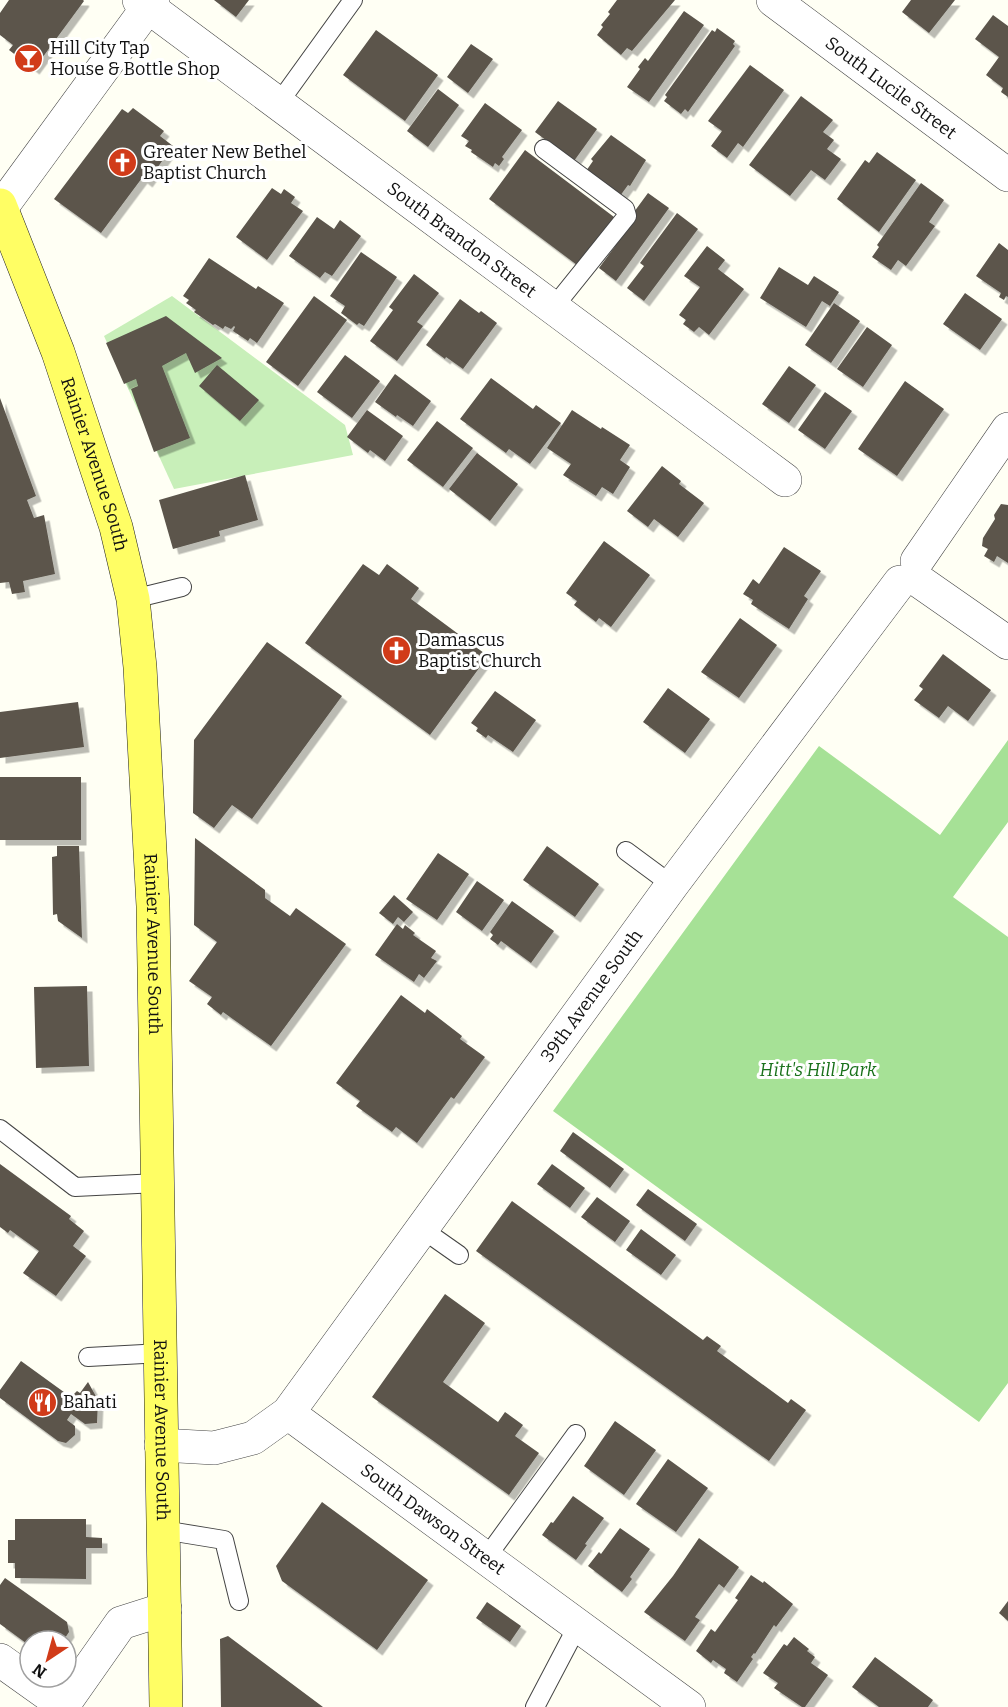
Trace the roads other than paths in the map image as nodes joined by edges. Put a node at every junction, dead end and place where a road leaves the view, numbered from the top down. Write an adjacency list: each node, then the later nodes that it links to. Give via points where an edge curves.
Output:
1 (353, 0): 4 (lane)
2 (773, 0): 6 (street, South Lucile Street)
3 (147, 2): 4 (street, South Brandon Street); 7 (street)
4 (278, 104): 9 (street, South Brandon Street)
5 (544, 149): 9 (lane, via 625,209 627,216)
6 (1008, 175)
7 (0, 206): 8 (main road, Rainier Avenue South)
8 (9, 256): 14 (main road, Rainier Avenue South, via 58,352 116,527)
9 (553, 308): 11 (street, South Brandon Street)
10 (1008, 429): 12 (street, 39th Avenue South)
11 (785, 480)
12 (912, 575): 15 (street); 17 (street, 39th Avenue South)
13 (182, 587): 14 (lane)
14 (133, 599): 19 (main road, Rainier Avenue South, via 153,906)
15 (1008, 643)
16 (626, 851): 17 (lane)
17 (672, 885): 20 (street, 39th Avenue South)
18 (0, 1129): 19 (lane, via 75,1187)
19 (158, 1183): 22 (main road, Rainier Avenue South)
20 (422, 1229): 21 (lane); 24 (street, 39th Avenue South)
21 (459, 1255)
22 (162, 1353): 23 (lane); 26 (main road, Rainier Avenue South)
23 (88, 1357)
24 (288, 1413): 26 (street, via 253,1438 214,1448); 28 (street, South Dawson Street)
25 (576, 1434): 28 (lane)
26 (161, 1445): 27 (main road, Rainier Avenue South)
27 (163, 1530): 29 (lane, via 224,1540); 30 (main road, Rainier Avenue South)
28 (486, 1558): 31 (street, South Dawson Street)
29 (239, 1601)
30 (165, 1609): 33 (street, via 121,1623); 34 (main road, Rainier Avenue South)
31 (578, 1625): 35 (lane); 36 (street, South Dawson Street)
32 (0, 1660): 33 (street)
33 (63, 1706)
34 (166, 1707)
35 (535, 1707)
36 (689, 1707)

